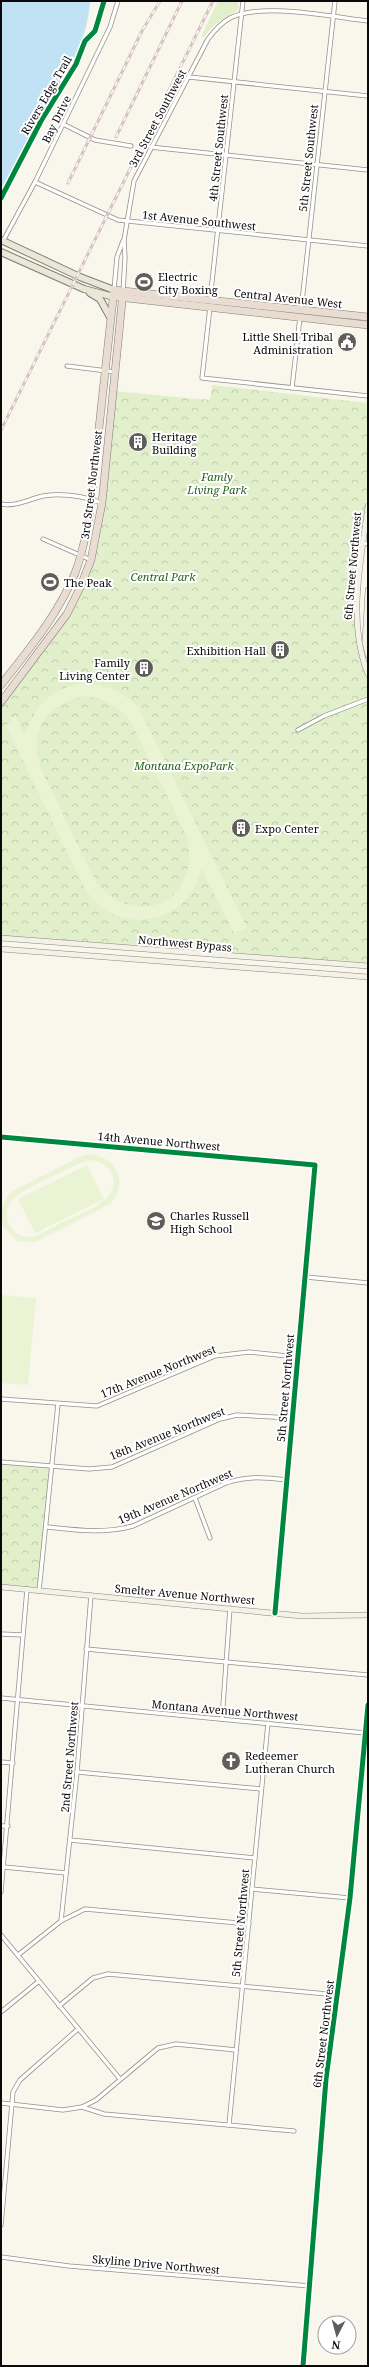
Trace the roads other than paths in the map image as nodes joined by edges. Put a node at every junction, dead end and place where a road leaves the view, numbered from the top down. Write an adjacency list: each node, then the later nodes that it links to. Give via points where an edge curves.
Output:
1 (118, 1): 11 (street, Bay Drive, via 110,27)
2 (243, 1): 4 (street, 4th Street Southwest)
3 (335, 1): 5 (street, 5th Street Southwest)
4 (242, 14): 5 (street, 3rd Street Southwest, via 268,11); 7 (street, 3rd Street Southwest, via 230,18 216,28); 8 (street, 4th Street Southwest)
5 (333, 18): 6 (street, 3rd Street Southwest); 9 (street, 5th Street Southwest)
6 (368, 21)
7 (189, 77): 8 (street); 13 (street, 3rd Street Southwest)
8 (234, 82): 9 (street); 14 (street, 4th Street Southwest)
9 (325, 92): 10 (street); 15 (street, 5th Street Southwest)
10 (368, 96)
11 (63, 124): 12 (street, via 95,140); 17 (street, Bay Drive)
12 (131, 146)
13 (150, 147): 14 (street); 18 (street, 3rd Street Southwest, via 134,181)
14 (226, 155): 15 (street); 19 (street, 4th Street Southwest)
15 (317, 164): 16 (street); 21 (street, 5th Street Southwest)
16 (368, 170)
17 (35, 182): 18 (street, 1st Avenue Southwest, via 118,220); 22 (street, Bay Drive)
18 (126, 221): 19 (street, 1st Avenue Southwest); 20 (street, 3rd Street Southwest)
19 (218, 231): 21 (street, 1st Avenue Southwest); 28 (street, 4th Street Southwest)
20 (124, 240): 26 (street, 3rd Street Southwest, via 117,257); 27 (street, 3rd Street Southwest)
21 (308, 240): 23 (street, 1st Avenue Southwest); 29 (street, 5th Street Southwest)
22 (2, 241): 26 (main road, Central Avenue West)
23 (368, 246)
24 (1, 252): 25 (main road, Central Avenue West)
25 (84, 289): 26 (main road, Central Avenue West); 31 (main road, via 100,299)
26 (114, 293): 27 (highway, Central Avenue West); 31 (highway, 3rd Street Northwest)
27 (122, 295): 28 (highway, Central Avenue West); 35 (highway, 3rd Street Northwest)
28 (210, 305): 29 (highway, Central Avenue West); 36 (street, 4th Street Southwest, via 202,378)
29 (300, 314): 30 (highway, Central Avenue West); 32 (highway, Central Avenue West); 36 (street)
30 (368, 317)
31 (111, 321): 34 (highway, 3rd Street Northwest)
32 (368, 325)
33 (67, 366): 34 (street)
34 (105, 370): 35 (street); 38 (highway, 3rd Street Northwest)
35 (115, 372): 39 (highway, 3rd Street Northwest)
36 (292, 388): 37 (street)
37 (368, 396)
38 (92, 499): 39 (street); 40 (street, via 52,496 14,504); 44 (highway, 3rd Street Northwest)
39 (102, 503): 45 (highway, 3rd Street Northwest)
40 (1, 504)
41 (368, 506): 43 (main road, 6th Street Northwest)
42 (43, 539): 44 (street)
43 (366, 544): 47 (main road, 6th Street Northwest)
44 (81, 556): 45 (street); 51 (highway, 3rd Street Northwest, via 67,591 47,626)
45 (90, 560): 53 (highway, 3rd Street Northwest, via 80,588 66,614)
46 (368, 590): 48 (main road, 6th Street Northwest)
47 (356, 618): 48 (street); 50 (main road, 6th Street Northwest, via 360,654)
48 (367, 619): 49 (main road, 6th Street Northwest, via 365,642)
49 (368, 655)
50 (368, 674)
51 (1, 685)
52 (368, 700): 54 (street, via 330,714)
53 (1, 702)
54 (298, 730)
55 (1, 938): 57 (main road, Northwest Bypass)
56 (1, 950): 58 (main road, Northwest Bypass)
57 (368, 966)
58 (368, 977)
59 (1, 1137): 60 (street, 14th Avenue Northwest)
60 (315, 1165): 61 (street, 5th Street Northwest)
61 (306, 1277): 62 (street); 63 (street, 5th Street Northwest)
62 (368, 1283)
63 (297, 1357): 65 (street, 17th Avenue Northwest, via 231,1352 215,1356 97,1406); 66 (street, 5th Street Northwest)
64 (1, 1399): 65 (street, 17th Avenue Northwest)
65 (58, 1404): 68 (street)
66 (292, 1418): 68 (street, 18th Avenue Northwest, via 237,1414 112,1467 89,1469); 69 (street, 5th Street Northwest)
67 (1, 1462): 68 (street, 18th Avenue Northwest)
68 (53, 1466): 71 (street)
69 (286, 1480): 70 (street, 19th Avenue Northwest, via 258,1476 242,1478); 78 (street, 5th Street Northwest)
70 (194, 1498): 71 (street, 19th Avenue Northwest, via 117,1531); 72 (street)
71 (47, 1527): 75 (street)
72 (210, 1538)
73 (1, 1587): 74 (main road, Smelter Avenue Northwest)
74 (27, 1589): 75 (main road, Smelter Avenue Northwest); 81 (street)
75 (39, 1591): 76 (main road, Smelter Avenue Northwest)
76 (91, 1595): 77 (main road, Smelter Avenue Northwest); 82 (street, 2nd Street Northwest)
77 (230, 1608): 78 (main road, Smelter Avenue Northwest); 83 (street)
78 (275, 1613): 79 (main road, Smelter Avenue Northwest, via 302,1616)
79 (368, 1614)
80 (1, 1634): 81 (street)
81 (22, 1636): 86 (street)
82 (86, 1649): 83 (street); 87 (street, 2nd Street Northwest)
83 (226, 1662): 84 (street); 89 (street)
84 (368, 1675)
85 (1, 1698): 86 (street, Montana Avenue Northwest)
86 (16, 1699): 87 (street, Montana Avenue Northwest); 93 (street)
87 (83, 1705): 89 (street, Montana Avenue Northwest); 94 (street, 2nd Street Northwest)
88 (368, 1705): 91 (street, 6th Street Northwest)
89 (222, 1718): 90 (street, Montana Avenue Northwest)
90 (268, 1723): 91 (street, Montana Avenue Northwest); 95 (street, 5th Street Northwest)
91 (365, 1733): 105 (street, 6th Street Northwest)
92 (1, 1762): 93 (street)
93 (13, 1763): 97 (street)
94 (77, 1772): 95 (street); 98 (street, 2nd Street Northwest)
95 (261, 1790): 99 (street, 5th Street Northwest)
96 (1, 1826): 97 (street)
97 (8, 1826): 100 (street)
98 (70, 1840): 99 (street); 101 (street, 2nd Street Northwest)
99 (255, 1858): 103 (street, 5th Street Northwest)
100 (4, 1867): 101 (street); 102 (street)
101 (66, 1873): 106 (street, 2nd Street Northwest)
102 (1, 1889): 104 (street)
103 (252, 1889): 105 (street); 107 (street, 5th Street Northwest)
104 (1, 1892)
105 (350, 1898): 112 (street, 6th Street Northwest)
106 (61, 1920): 107 (street, via 85,1909); 109 (street)
107 (249, 1924): 111 (street, 5th Street Northwest)
108 (1, 1935): 109 (street)
109 (18, 1955): 110 (street)
110 (38, 1982): 113 (street); 114 (street)
111 (243, 1986): 112 (street); 113 (street, via 108,1974 93,1978); 116 (street, 5th Street Northwest)
112 (338, 1995): 126 (street, 6th Street Northwest, via 326,2079)
113 (59, 2006): 115 (street)
114 (1, 2012)
115 (78, 2029): 117 (street); 119 (street, via 20,2080 13,2092)
116 (236, 2050): 117 (street, via 176,2044 158,2048); 121 (street, 5th Street Northwest)
117 (120, 2079): 120 (street, via 96,2100)
118 (1, 2103): 119 (street)
119 (12, 2104): 120 (street, via 63,2110); 123 (street)
120 (82, 2108): 121 (street, via 104,2114)
121 (229, 2125): 122 (street)
122 (294, 2131)
123 (3, 2178): 124 (street)
124 (1, 2225)
125 (1, 2257): 126 (street, Skyline Drive Northwest, via 69,2266)
126 (310, 2286): 127 (street, 6th Street Northwest)
127 (303, 2366)

